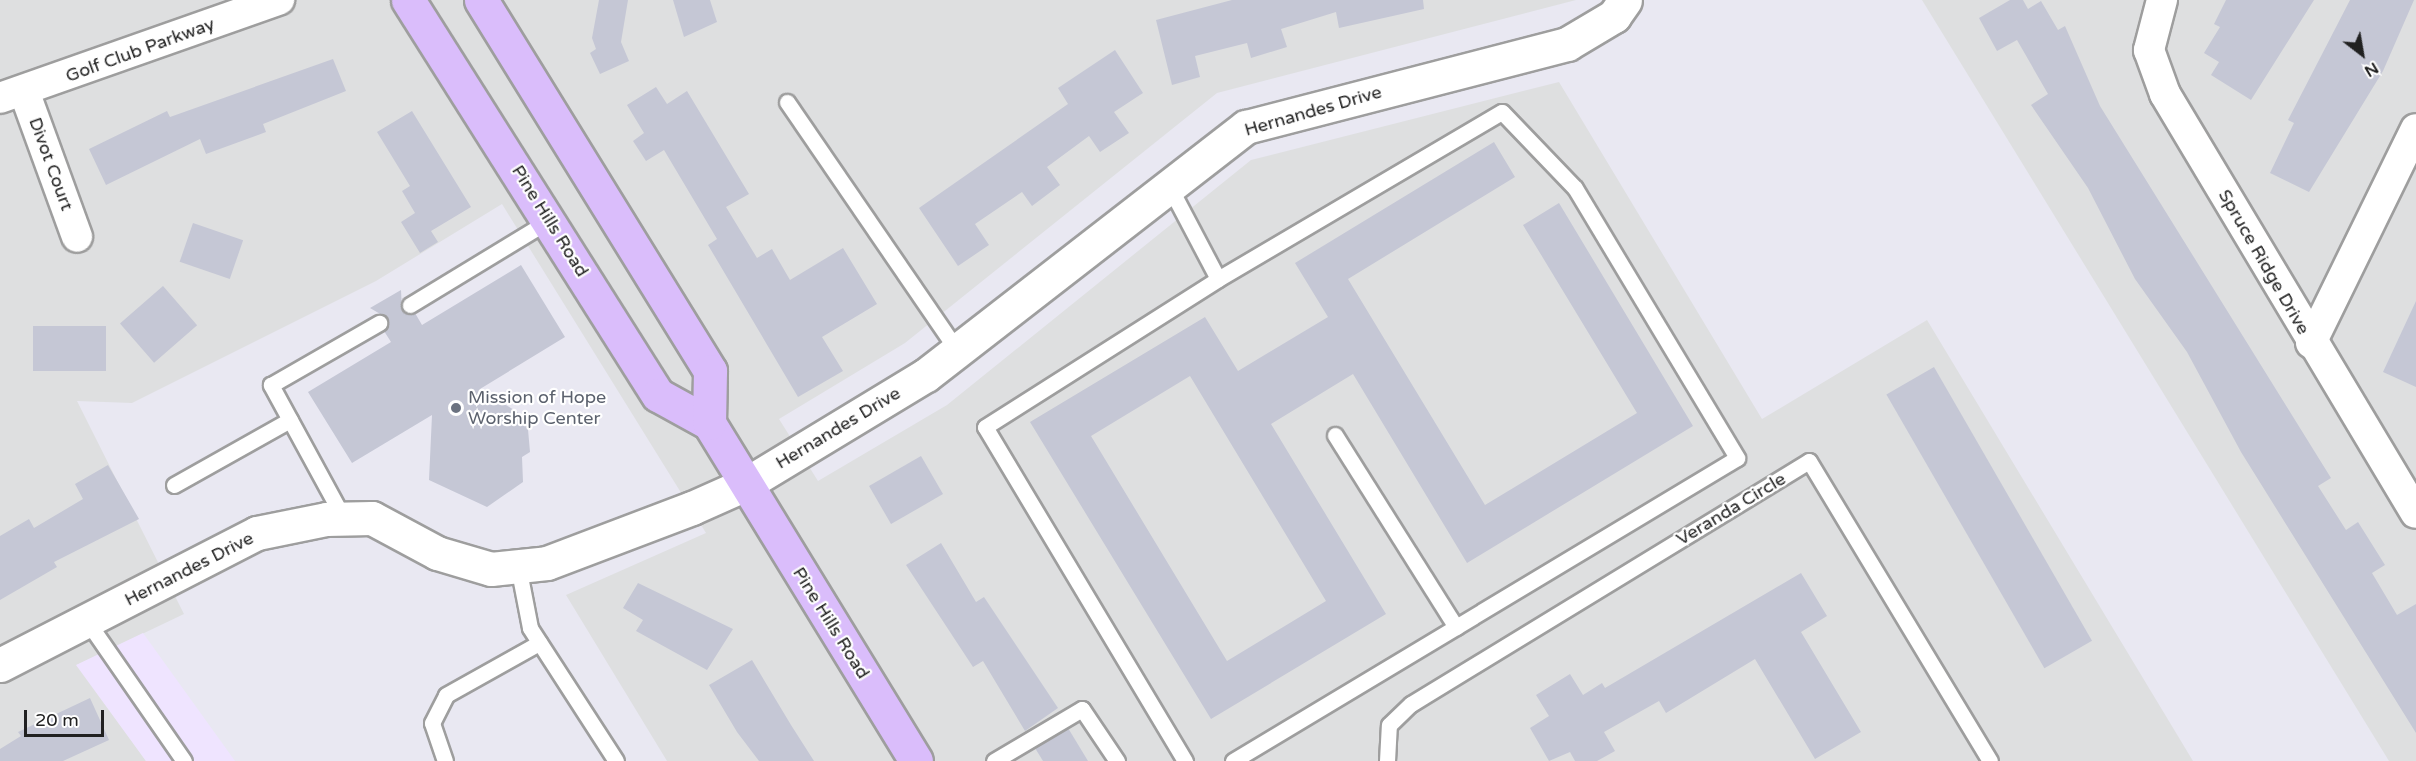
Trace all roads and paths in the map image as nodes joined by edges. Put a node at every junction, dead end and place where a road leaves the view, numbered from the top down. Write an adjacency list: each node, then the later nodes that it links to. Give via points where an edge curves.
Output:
1 (279, 0): 6 (street, Golf Club Parkway)
2 (408, 0): 10 (main road, Pine Hills Road)
3 (481, 0): 18 (main road, via 710,371)
4 (1624, 0): 9 (street, Hernandes Drive, via 1614,16 1567,44 1246,127)
5 (2162, 0): 15 (street, Spruce Ridge Drive, via 2149,50 2165,94)
6 (12, 94): 11 (street, Divot Court)
7 (787, 102): 16 (lane)
8 (2416, 129): 15 (street)
9 (1168, 184): 12 (lane); 16 (street, Hernandes Drive)
10 (550, 220): 13 (lane); 18 (main road, Pine Hills Road, via 658,395)
11 (77, 237)
12 (1218, 279): 26 (lane, via 1502,112 1575,188 1737,458); 35 (lane, via 985,427)
13 (410, 305)
14 (379, 322): 17 (lane, via 271,385)
15 (2311, 344): 22 (street, Spruce Ridge Drive)
16 (957, 350): 20 (street, Hernandes Drive, via 926,375)
17 (290, 420): 21 (lane); 23 (lane)
18 (709, 423): 20 (main road, Pine Hills Road)
19 (1335, 435): 26 (lane)
20 (746, 484): 24 (street, Hernandes Drive, via 547,563); 32 (main road, Pine Hills Road)
21 (174, 485)
22 (2416, 513)
23 (344, 519): 24 (street, Hernandes Drive, via 372,518 437,553 491,569); 25 (street, Hernandes Drive, via 257,533)
24 (518, 566): 27 (lane, via 530,628)
25 (87, 621): 28 (street, Hernandes Drive); 29 (lane)
26 (1456, 627): 36 (lane)
27 (539, 643): 30 (lane, via 446,695 432,723); 31 (lane)
28 (0, 665)
29 (184, 761)
30 (445, 761)
31 (616, 761)
32 (916, 761)
33 (994, 761): 34 (lane, via 1082,709)
34 (1117, 761)
35 (1185, 761)
36 (1233, 761)
37 (1387, 761): 38 (lane, Veranda Circle, via 1389,725 1412,704 1809,461)
38 (1990, 761)

